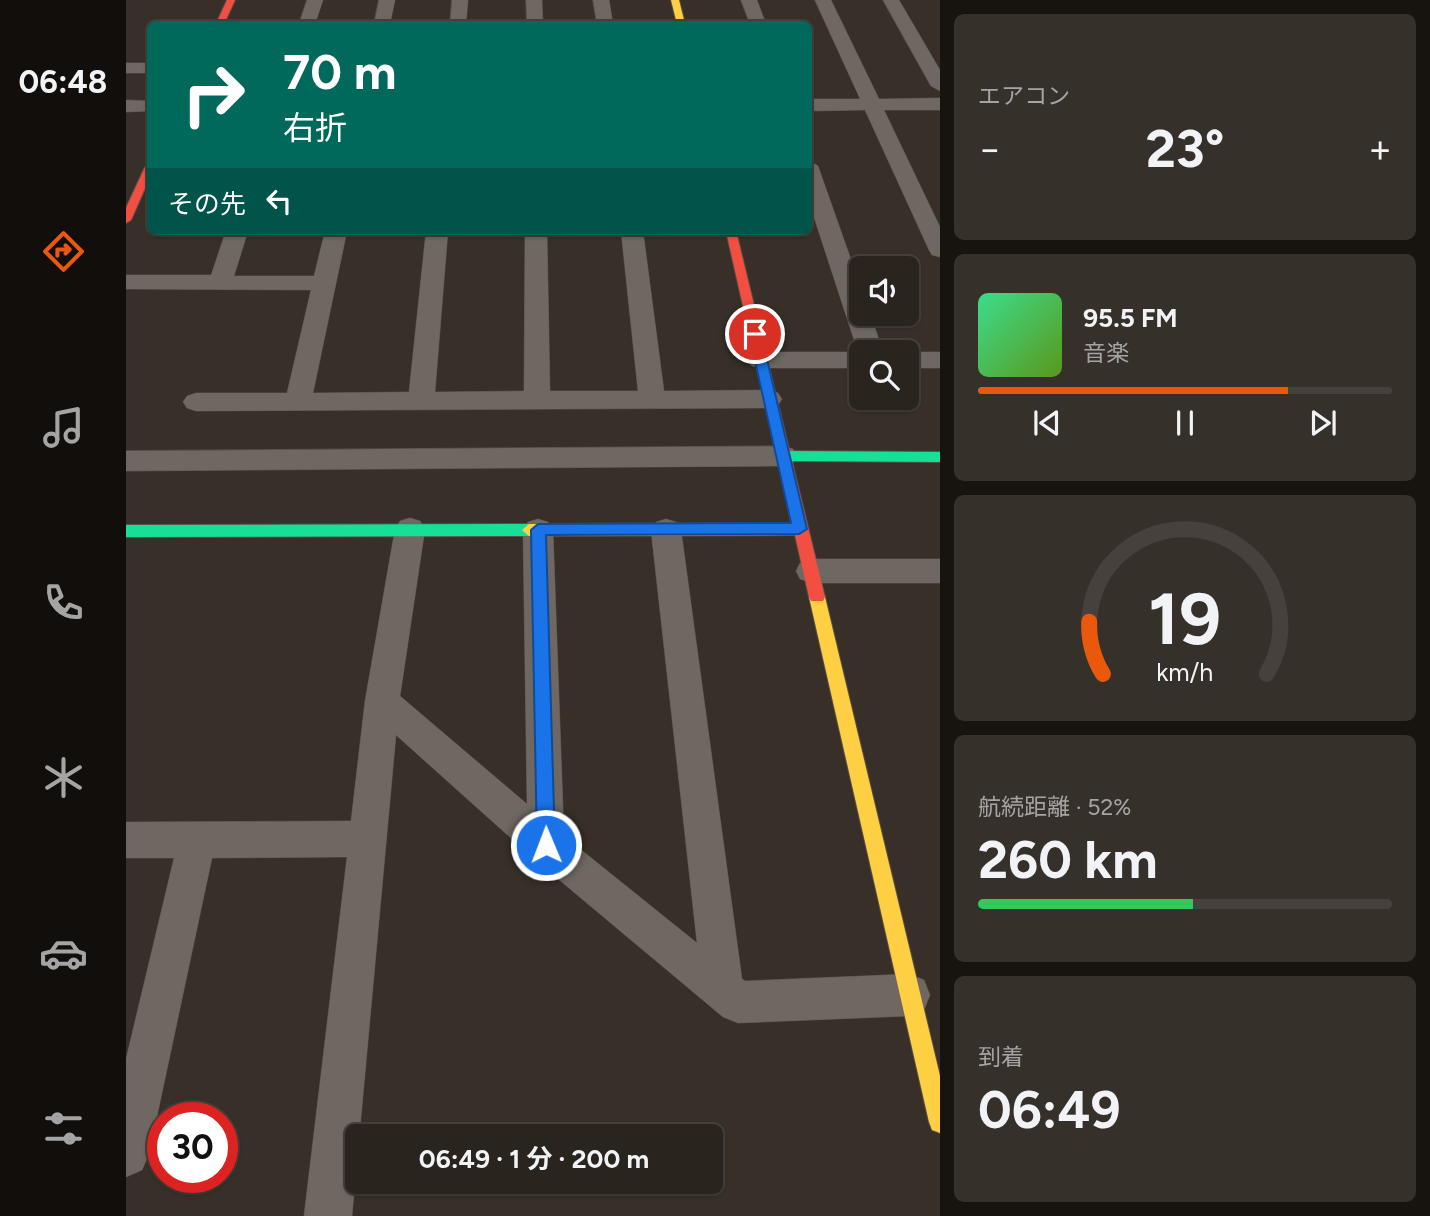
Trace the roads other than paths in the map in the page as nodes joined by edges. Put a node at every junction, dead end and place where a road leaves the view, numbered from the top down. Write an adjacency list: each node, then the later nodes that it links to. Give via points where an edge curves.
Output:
1 (231, 0): 11 (street)
2 (315, 0): 12 (street)
3 (387, 0): 13 (street)
4 (460, 0): 14 (street)
5 (534, 0): 15 (street)
6 (601, 0): 16 (street)
7 (675, 0): 17 (street)
8 (749, 0): 18 (street)
9 (823, 0): 23 (street)
10 (891, 0): 21 (street)
11 (221, 21)
12 (308, 21)
13 (383, 21)
14 (458, 21)
15 (535, 21)
16 (604, 21)
17 (680, 21)
18 (757, 21)
19 (126, 68): 20 (street)
20 (147, 68)
21 (940, 86)
22 (812, 104): 23 (street)
23 (872, 104): 24 (street); 36 (street)
24 (940, 104)
25 (126, 106): 26 (street)
26 (147, 106)
27 (147, 174): 29 (street)
28 (812, 178): 40 (street)
29 (126, 220)
30 (236, 235): 38 (street)
31 (335, 235): 39 (street)
32 (437, 235): 49 (street)
33 (536, 235): 46 (street)
34 (632, 235): 47 (street)
35 (731, 235): 41 (street)
36 (940, 250)
37 (126, 282): 38 (street)
38 (220, 282): 39 (street)
39 (325, 283): 48 (street)
40 (867, 340)
41 (761, 360): 42 (street); 45 (street)
42 (849, 360)
43 (919, 360): 44 (street)
44 (940, 360)
45 (769, 399): 47 (street); 51 (street)
46 (537, 400): 47 (street); 49 (street)
47 (652, 400)
48 (298, 401): 49 (street); 50 (street)
49 (421, 401)
50 (196, 402)
51 (783, 456): 52 (street); 53 (street); 55 (street)
52 (940, 457)
53 (126, 461)
54 (410, 529): 56 (street); 58 (street); 61 (street)
55 (799, 529): 57 (street); 59 (street)
56 (538, 530): 57 (street); 65 (street)
57 (666, 530): 66 (street)
58 (126, 531)
59 (811, 570): 60 (street); 67 (street)
60 (940, 571)
61 (382, 701): 62 (street); 65 (street)
62 (369, 839): 64 (street); 70 (street)
63 (126, 840): 64 (street)
64 (197, 840): 69 (street)
65 (546, 845): 66 (street)
66 (723, 990): 67 (street, via 738,1002)
67 (909, 995): 68 (street)
68 (940, 1122)
69 (126, 1154)
70 (328, 1216)

